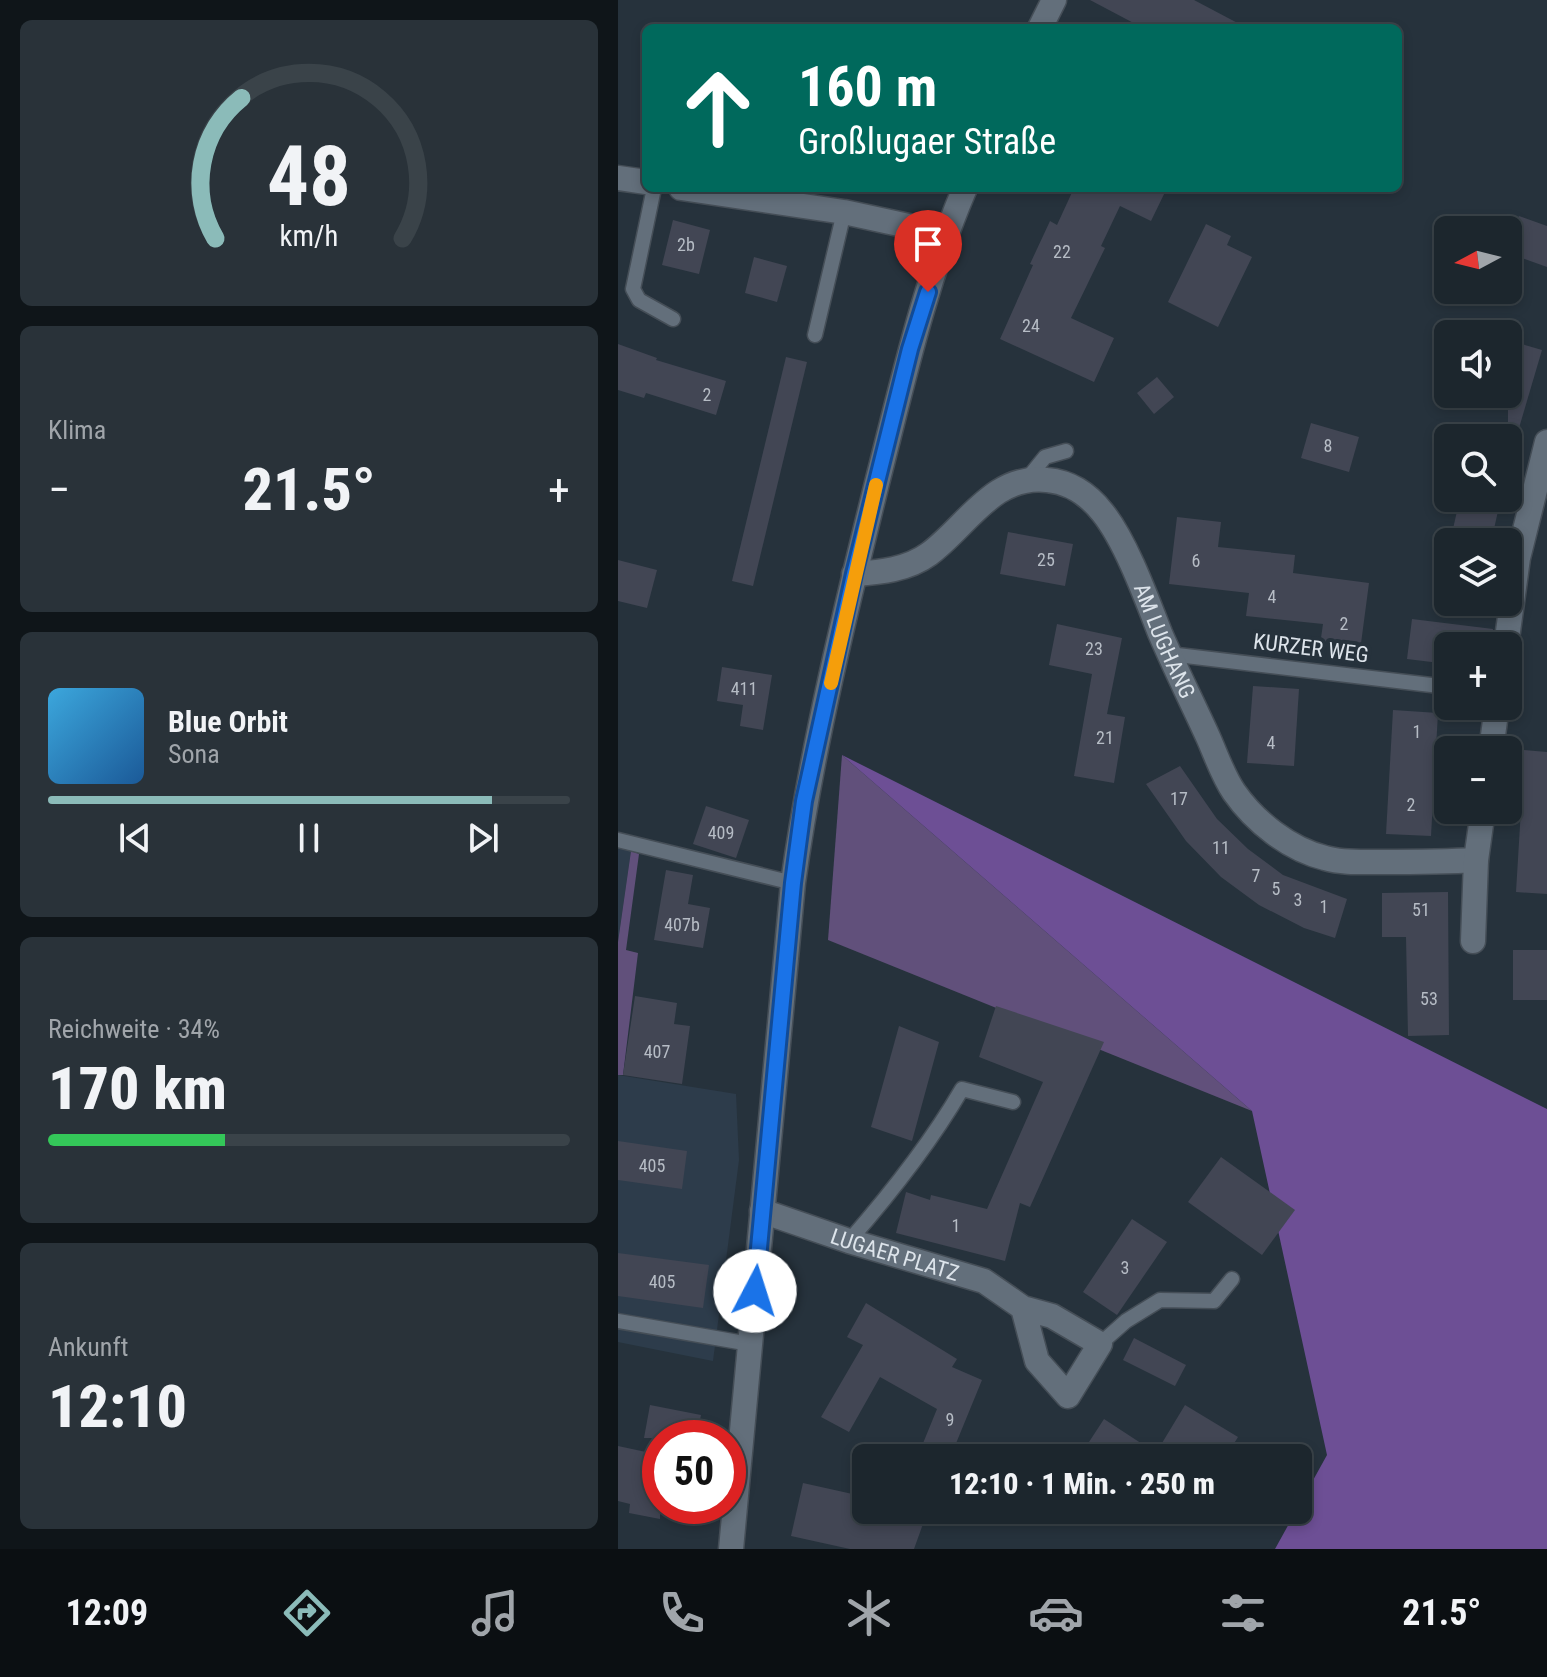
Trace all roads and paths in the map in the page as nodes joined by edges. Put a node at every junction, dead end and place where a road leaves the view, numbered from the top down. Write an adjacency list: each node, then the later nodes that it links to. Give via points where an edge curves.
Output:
1 (1054, 0): 2 (street)
2 (1042, 24)
3 (618, 178): 4 (street)
4 (642, 181)
5 (653, 192): 10 (lane, via 633,289 639,300)
6 (708, 192): 8 (street)
7 (963, 192): 9 (street)
8 (844, 212): 9 (street); 11 (lane)
9 (945, 234): 15 (street, via 910,349)
10 (673, 319)
11 (815, 335)
12 (1547, 442): 16 (street, via 1518,558)
13 (1066, 451): 14 (lane, via 1045,457)
14 (1028, 478): 15 (street, via 970,513 917,561 890,571); 17 (street, AM LUGHANG, via 1076,488 1105,515)
15 (854, 574): 22 (street, via 804,801)
16 (1508, 632)
17 (1169, 654): 18 (lane, KURZER WEG); 21 (street, AM LUGHANG, via 1232,790 1275,834 1299,849 1337,860)
18 (1434, 685)
19 (1481, 824): 21 (street)
20 (618, 840): 22 (lane)
21 (1476, 860): 23 (street)
22 (793, 883): 25 (street)
23 (1473, 941)
24 (1013, 1102): 26 (lane, via 962,1089 888,1197)
25 (762, 1211): 26 (street, LUGAER PLATZ); 30 (street)
26 (849, 1241): 28 (street, LUGAER PLATZ, via 984,1281)
27 (1232, 1279): 31 (lane, via 1214,1301 1160,1300)
28 (1023, 1308): 31 (street, LUGAER PLATZ, via 1052,1316); 31 (street, via 1037,1361 1068,1396)
29 (618, 1321): 30 (lane)
30 (750, 1344): 32 (street)
31 (1100, 1344)
32 (731, 1549)

